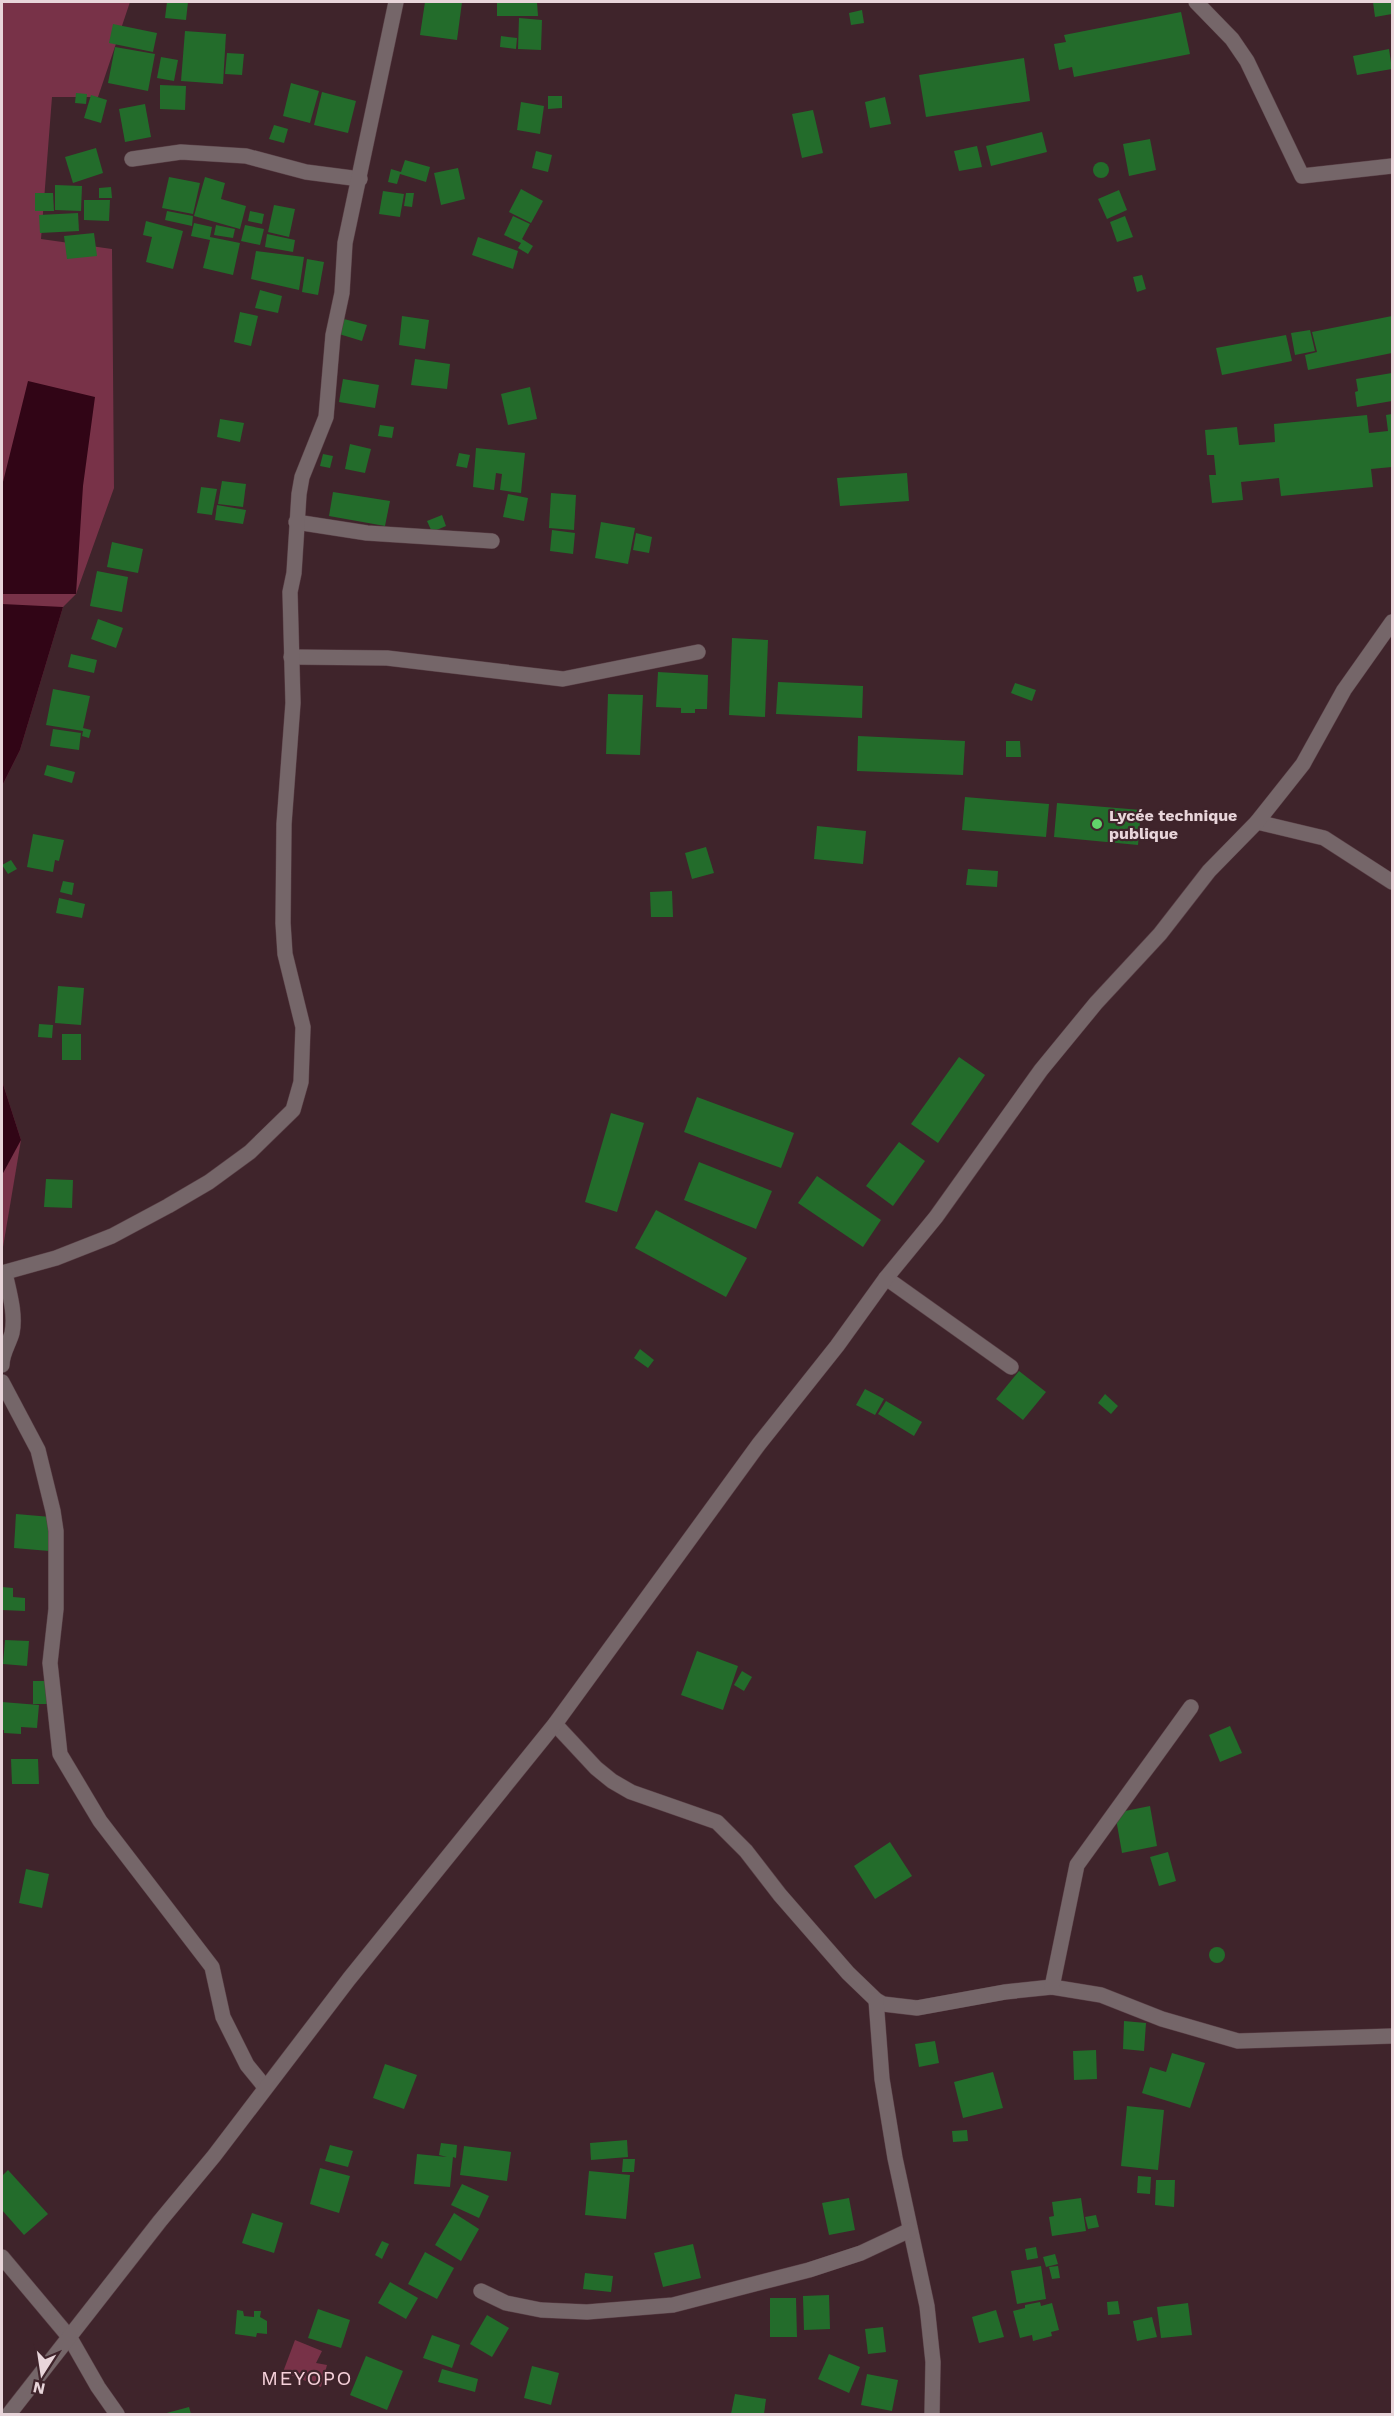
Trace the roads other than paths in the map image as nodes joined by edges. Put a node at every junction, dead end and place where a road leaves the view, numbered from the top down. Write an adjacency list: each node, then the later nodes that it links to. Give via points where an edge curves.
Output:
1 (396, 2): 5 (street)
2 (1196, 2): 4 (street, via 1232,39 1247,61 1302,176)
3 (132, 159): 5 (street, via 181,152 246,156 306,172)
4 (1392, 166)
5 (360, 179): 6 (street, via 345,243 326,417 302,477)
6 (296, 522): 7 (street, via 367,533); 10 (street, via 290,592)
7 (492, 541)
8 (1392, 622): 11 (street, via 1344,690 1303,764)
9 (698, 652): 10 (street, via 563,679 387,658)
10 (291, 657): 13 (street, via 293,703 284,824 283,923 285,954 303,1027 301,1082 293,1110 250,1152 168,1206 112,1236)
11 (1257, 822): 12 (street, via 1324,838); 14 (street, via 1209,871 1160,934 1041,1070 936,1217)
12 (1392, 882)
13 (3, 1273): 15 (street, via 13,1314 12,1334)
14 (886, 1278): 16 (street); 19 (street, via 759,1444)
15 (2, 1365)
16 (1011, 1367)
17 (2, 1382): 23 (street, via 38,1450 53,1511 57,1608 50,1663 60,1754 100,1821 212,1967 226,2025 247,2065)
18 (1191, 1707): 20 (street, via 1077,1865)
19 (555, 1724): 21 (street, via 612,1781 717,1822 746,1851 817,1939); 23 (street)
20 (1052, 1987): 21 (street, via 917,2008); 22 (street, via 1101,1995 1162,2019 1238,2041)
21 (876, 2000): 24 (street, via 882,2079)
22 (1392, 2036)
23 (265, 2087): 27 (street)
24 (910, 2230): 26 (street, via 861,2253 809,2270 673,2305 587,2312 541,2310 506,2303); 30 (street, via 927,2306 933,2362)
25 (2, 2257): 27 (street)
26 (481, 2291)
27 (70, 2338): 28 (street); 29 (street)
28 (9, 2415)
29 (117, 2415)
30 (932, 2415)

